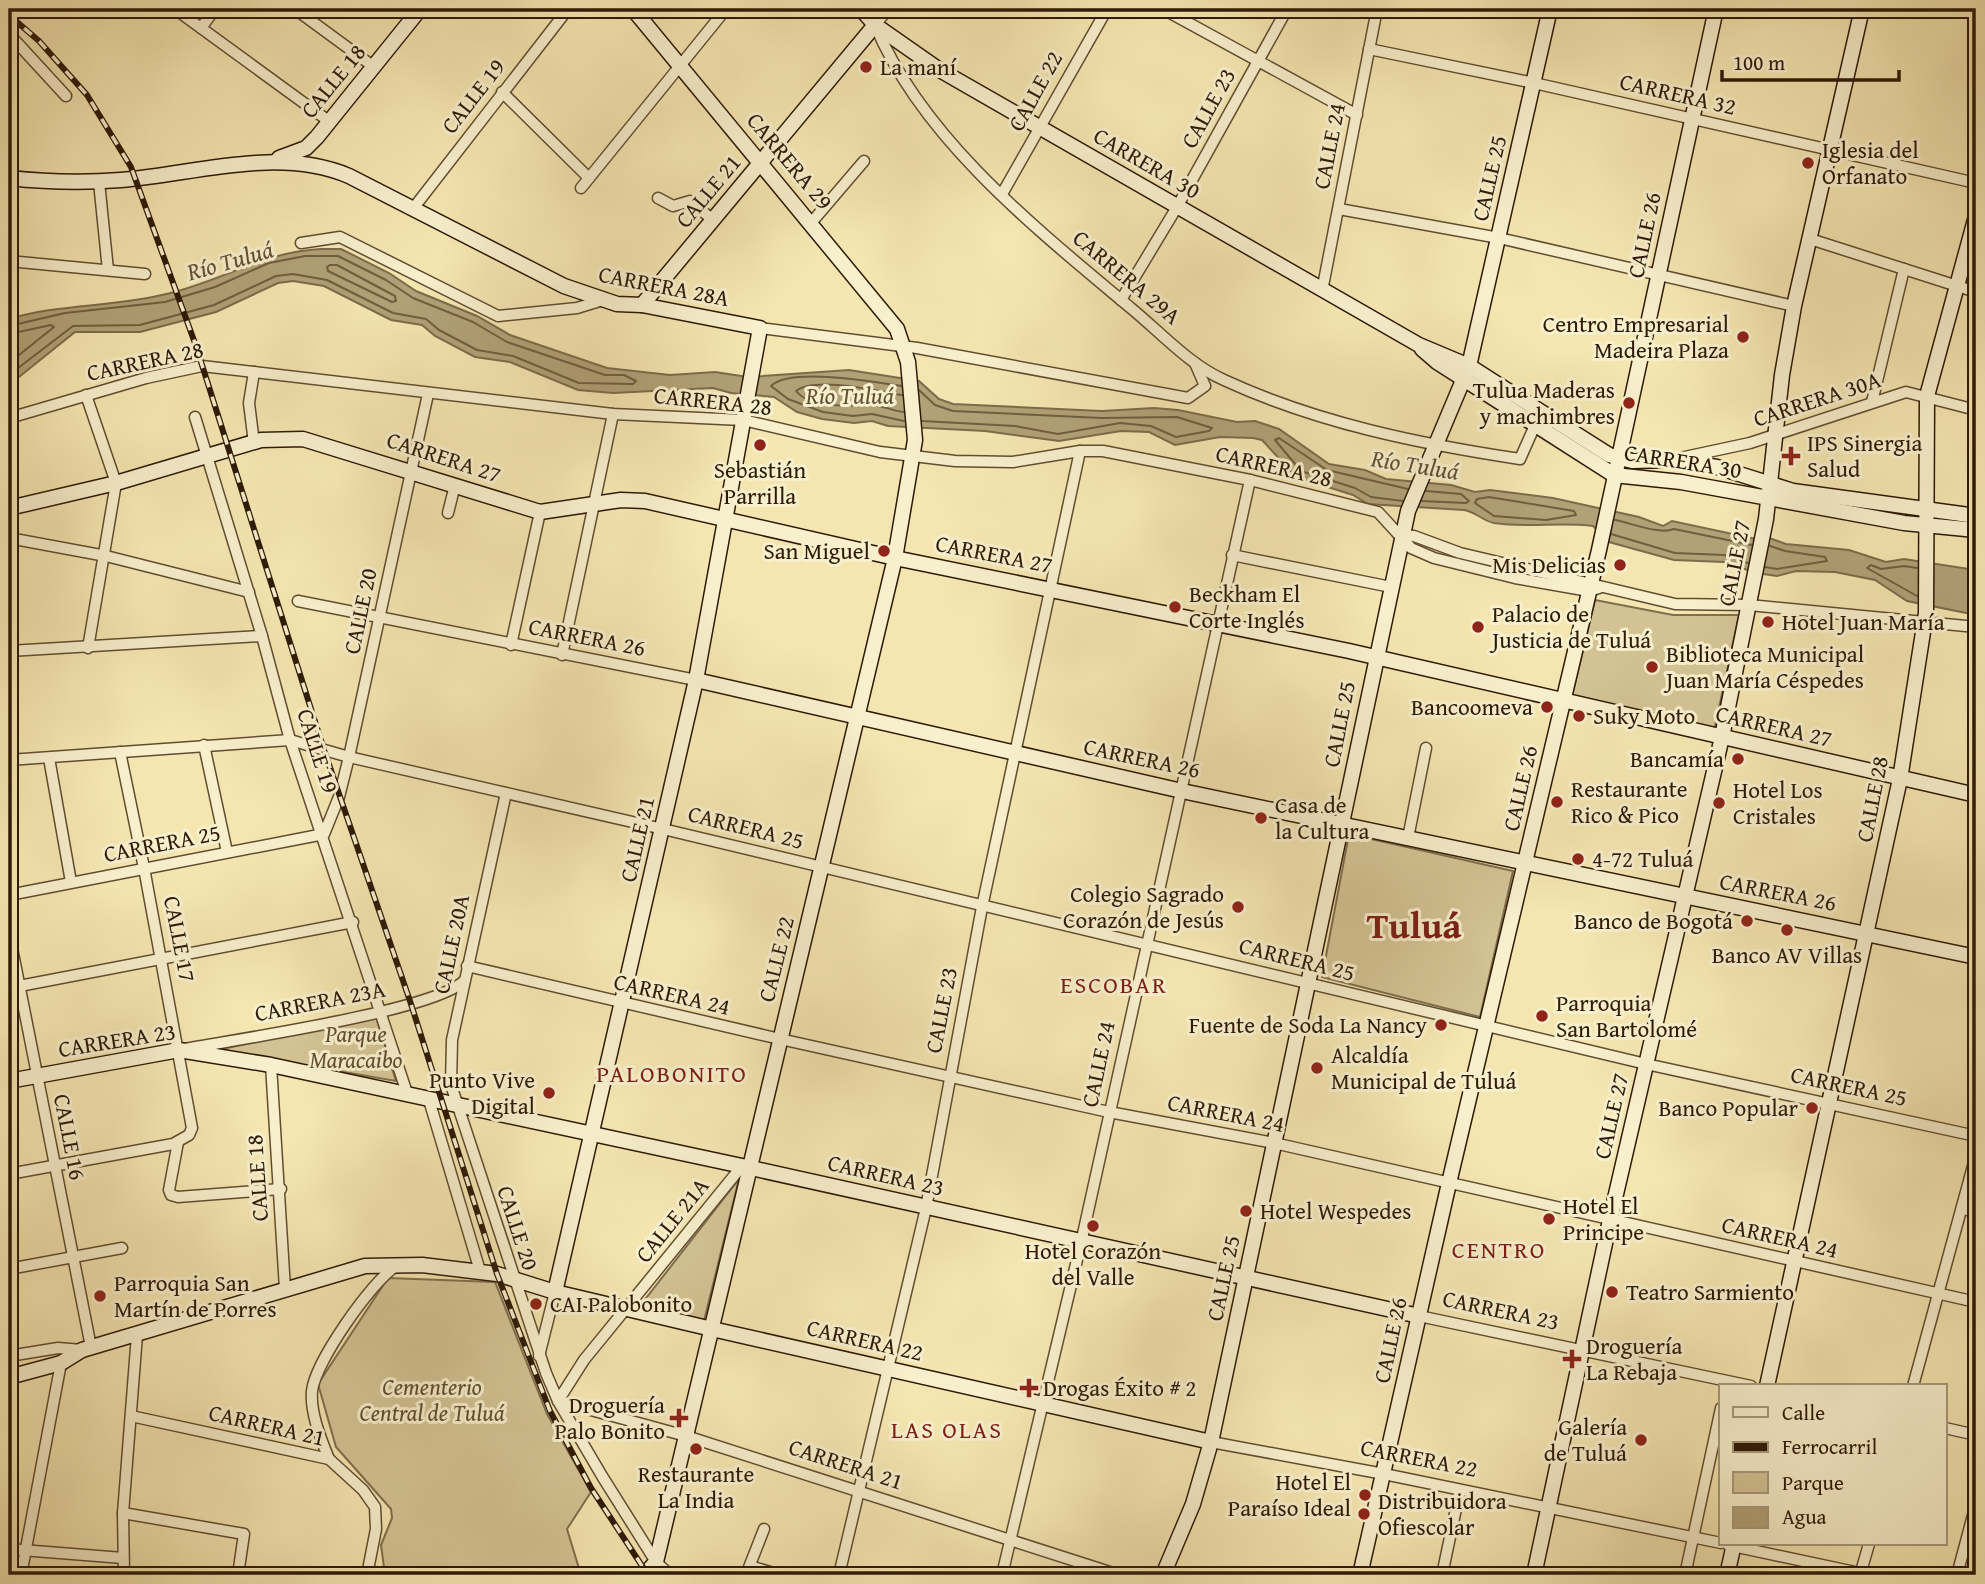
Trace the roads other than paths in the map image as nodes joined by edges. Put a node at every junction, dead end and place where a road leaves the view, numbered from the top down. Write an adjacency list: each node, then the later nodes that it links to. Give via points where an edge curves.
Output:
1 (175, 9): 18 (street)
2 (215, 9): 18 (street)
3 (295, 9): 23 (street)
4 (568, 9): 25 (street, CALLE 19)
5 (633, 9): 22 (street, CARRERA 29)
6 (726, 9): 22 (street)
7 (861, 9): 17 (street, CARRERA 30)
8 (888, 9): 17 (street, CALLE 21)
9 (1107, 9): 30 (street, CALLE 22)
10 (1163, 9): 21 (street)
11 (1287, 9): 21 (street, CALLE 23)
12 (1377, 9): 20 (street, CALLE 24)
13 (1550, 9): 24 (street, CALLE 25)
14 (1716, 9): 28 (street, CALLE 26)
15 (1862, 9): 32 (street, CALLE 27)
16 (416, 10): 23 (street, CALLE 18)
17 (876, 25): 30 (street, CARRERA 30, via 938,69); 35 (street, CALLE 21); 42 (street, CARRERA 29A, via 891,63 919,101)
18 (201, 28): 29 (street)
19 (9, 34): 26 (street)
20 (1369, 49): 24 (street, CARRERA 32); 27 (street, CALLE 24)
21 (1259, 59): 27 (street); 44 (street, CALLE 23)
22 (678, 64): 35 (street, CARRERA 29); 38 (street)
23 (374, 66): 29 (street, CALLE 18)
24 (1534, 83): 28 (street, CARRERA 32); 50 (street, CALLE 25)
25 (502, 92): 38 (street); 46 (street, CALLE 19)
26 (66, 96)
27 (1357, 115): 45 (street, CALLE 24)
28 (1692, 118): 32 (street, CARRERA 32); 57 (street, CALLE 26)
29 (330, 122): 31 (street, CALLE 18)
30 (1041, 128): 42 (street, CALLE 22); 44 (street, CARRERA 30)
31 (317, 137): 34 (street, CALLE 18, via 295,153); 36 (street, via 313,155)
32 (1830, 150): 40 (street, CARRERA 32); 51 (street, CALLE 27)
33 (864, 161): 49 (street)
34 (266, 162): 36 (street, CARRERA 28A); 39 (street, CARRERA 28A)
35 (762, 162): 48 (street, CALLE 21); 49 (street, CARRERA 29)
36 (322, 167): 46 (street, CARRERA 28A, via 349,176)
37 (9, 178): 39 (street, CARRERA 28A)
38 (589, 178): 41 (street)
39 (99, 182): 55 (street)
40 (1976, 183)
41 (581, 188)
42 (1002, 194): 62 (street, CARRERA 29A)
43 (658, 198): 48 (street, via 673,206 690,201)
44 (1177, 207): 59 (street, CARRERA 30); 62 (street, CALLE 23)
45 (1339, 209): 50 (street); 59 (street, CALLE 24)
46 (412, 210): 61 (street, CARRERA 28A, via 564,286)
47 (1976, 216): 58 (street, CALLE 28)
48 (713, 220): 63 (street, CALLE 21)
49 (811, 223): 66 (street, CARRERA 29, via 889,318)
50 (1499, 238): 57 (street); 69 (street, CALLE 25)
51 (1810, 239): 54 (street); 64 (street, CALLE 27)
52 (301, 243): 61 (street, via 340,237 498,317 577,309)
53 (9, 261): 55 (street)
54 (1904, 268): 58 (street); 73 (street)
55 (108, 270): 56 (street)
56 (145, 274)
57 (1658, 275): 64 (street); 86 (street, CALLE 26)
58 (1959, 286): 60 (street); 72 (street, CALLE 28)
59 (1322, 290): 69 (street, CARRERA 30)
60 (1976, 292)
61 (603, 300): 63 (street, CARRERA 28A)
62 (1121, 300): 67 (street, CARRERA 29A)
63 (642, 305): 65 (street, CARRERA 28A)
64 (1794, 306): 80 (street, CALLE 27)
65 (760, 328): 66 (street, CARRERA 28A); 78 (street, CALLE 21)
66 (905, 346): 67 (street, CARRERA 28A, via 1188,398 1205,386); 84 (street, CALLE 22)
67 (1195, 362): 82 (street, CARRERA 29A, via 1222,379 1295,410)
68 (254, 372): 70 (street, CARRERA 28); 71 (street, CARRERA 28, via 202,366); 81 (street, via 249,403)
69 (1466, 372): 79 (street, CARRERA 30); 82 (street, CALLE 25); 86 (street, CARRERA 30)
70 (428, 394): 75 (street, CARRERA 28); 88 (street, CALLE 20)
71 (86, 395): 77 (street, CARRERA 28); 91 (street)
72 (1927, 396): 73 (street, CARRERA 30A, via 1906,392); 74 (street, CARRERA 30A); 100 (street, CALLE 28)
73 (1871, 402): 80 (street, CARRERA 30A)
74 (1976, 410)
75 (613, 414): 78 (street, CARRERA 28); 95 (street)
76 (195, 417): 85 (street, CALLE 19)
77 (9, 418)
78 (743, 420): 84 (street, CARRERA 28); 101 (street, CALLE 21)
79 (1536, 423): 82 (street, via 1520,460); 89 (street, CARRERA 30)
80 (1775, 434): 87 (street, CARRERA 30A); 92 (street, CALLE 27)
81 (254, 443): 85 (street, CARRERA 27); 88 (street, CARRERA 27, via 303,439)
82 (1433, 450): 103 (street, CALLE 25)
83 (1080, 451): 84 (street, CARRERA 28, via 1013,462); 90 (street, CARRERA 28, via 1113,452); 110 (street, CALLE 23)
84 (914, 456): 107 (street, CALLE 22)
85 (207, 457): 91 (street, CARRERA 27); 111 (street, CALLE 19)
86 (1618, 459): 87 (street, CARRERA 30); 89 (street, CALLE 26)
87 (1670, 460): 92 (street, CARRERA 30, via 1717,467)
88 (412, 470): 93 (street, CARRERA 27); 114 (street, CALLE 20)
89 (1614, 475): 94 (street, CARRERA 30, via 1681,482); 109 (street, CALLE 26)
90 (1250, 480): 103 (street, CARRERA 28, via 1378,512); 105 (street, CALLE 24)
91 (116, 483): 96 (street, CARRERA 27); 106 (street)
92 (1771, 483): 94 (street, CALLE 27); 100 (street, CARRERA 30)
93 (455, 485): 97 (street, CARRERA 27); 98 (street)
94 (1769, 500): 100 (street, CARRERA 30); 113 (street, CALLE 27)
95 (594, 505): 97 (street, CARRERA 27); 101 (street, CARRERA 27, via 645,501); 122 (street)
96 (9, 508)
97 (540, 512): 119 (street)
98 (448, 513)
99 (1976, 516): 100 (street, CARRERA 30)
100 (1929, 519): 102 (street, CARRERA 30); 115 (street, CALLE 28)
101 (726, 521): 107 (street, CARRERA 27); 124 (street, CALLE 21)
102 (1976, 530)
103 (1403, 535): 108 (street, CALLE 25); 109 (street, CARRERA 28, via 1411,548 1458,566)
104 (9, 538): 106 (street)
105 (1232, 555): 108 (street); 116 (street, CALLE 24)
106 (106, 556): 111 (street); 120 (street)
107 (895, 558): 110 (street, CARRERA 27); 126 (street, CALLE 22)
108 (1391, 587): 123 (street, CALLE 25)
109 (1593, 587): 113 (street, CARRERA 28, via 1675,604); 125 (street, CALLE 26)
110 (1051, 588): 116 (street, CARRERA 27); 132 (street, CALLE 23)
111 (249, 592): 118 (street, CALLE 19)
112 (298, 601): 114 (street, CARRERA 26)
113 (1749, 605): 115 (street, CARRERA 28); 127 (street, CALLE 27)
114 (381, 618): 119 (street, CARRERA 26); 133 (street, CALLE 20)
115 (1925, 618): 117 (street, CARRERA 28); 136 (street, CALLE 28)
116 (1217, 625): 123 (street, CARRERA 27); 137 (street, CALLE 24)
117 (1976, 627)
118 (262, 636): 120 (street); 128 (street, CALLE 19)
119 (511, 645): 122 (street, CARRERA 26)
120 (88, 648): 121 (street)
121 (9, 651)
122 (562, 656): 124 (street, CARRERA 26)
123 (1376, 658): 125 (street, CARRERA 27); 140 (street, CALLE 25)
124 (695, 680): 126 (street, CARRERA 26); 141 (street, CALLE 21)
125 (1563, 701): 127 (street, CARRERA 27); 145 (street, CALLE 26)
126 (858, 718): 132 (street, CARRERA 26); 146 (street, CALLE 22)
127 (1721, 737): 136 (street, CARRERA 27); 150 (street, CALLE 27)
128 (290, 740): 129 (street); 133 (street, CARRERA 25); 142 (street, CALLE 19)
129 (204, 745): 131 (street); 144 (street)
130 (1426, 748): 143 (street)
131 (120, 752): 134 (street); 147 (street, CALLE 17)
132 (1016, 754): 137 (street, CARRERA 26); 151 (street, CALLE 23)
133 (349, 757): 138 (street, CARRERA 25); 142 (street, CALLE 20)
134 (49, 758): 135 (street); 148 (street)
135 (9, 760)
136 (1900, 779): 139 (street, CARRERA 27); 153 (street, CALLE 28)
137 (1182, 791): 140 (street, CARRERA 26); 155 (street, CALLE 24)
138 (506, 793): 141 (street, CARRERA 25); 158 (street, CALLE 20A)
139 (1976, 795)
140 (1343, 824): 143 (street, CARRERA 26); 160 (street, CALLE 25)
141 (663, 829): 146 (street, CARRERA 25); 162 (street, CALLE 21)
142 (324, 834): 144 (street, CARRERA 25); 152 (street, CALLE 19)
143 (1408, 838): 145 (street, CARRERA 26)
144 (227, 852): 147 (street, CARRERA 25)
145 (1526, 864): 150 (street, CARRERA 26); 164 (street, CALLE 26)
146 (822, 867): 151 (street, CARRERA 25); 165 (street, CALLE 22)
147 (144, 868): 148 (street, CARRERA 25); 157 (street, CALLE 17)
148 (71, 882): 149 (street, CARRERA 25)
149 (9, 895)
150 (1685, 897): 153 (street, CARRERA 26); 167 (street, CALLE 27)
151 (982, 907): 155 (street, CARRERA 25); 170 (street, CALLE 23)
152 (353, 922): 157 (street); 163 (street, CALLE 19)
153 (1868, 932): 156 (street, CARRERA 26); 174 (street, CALLE 28)
154 (9, 933): 161 (street, CALLE 16)
155 (1146, 944): 160 (street, CARRERA 25); 176 (street, CALLE 24)
156 (1976, 957)
157 (162, 958): 161 (street); 166 (street, CALLE 17)
158 (467, 966): 159 (street, CALLE 20A); 162 (street, CARRERA 24)
159 (464, 980): 163 (street, CARRERA 23A, via 430,999); 175 (street, CALLE 20A, via 449,1059)
160 (1310, 983): 164 (street, CARRERA 25); 180 (street, CALLE 25)
161 (14, 987): 169 (street, CALLE 16)
162 (623, 1004): 165 (street, CARRERA 24); 177 (street, CALLE 21)
163 (381, 1011): 166 (street, CARRERA 23A); 172 (street, CALLE 19)
164 (1486, 1026): 167 (street, CARRERA 25); 185 (street, CALLE 26)
165 (780, 1040): 170 (street, CARRERA 24); 183 (street, CALLE 22)
166 (179, 1050): 168 (street, CARRERA 23); 169 (street, CARRERA 23); 179 (street, CALLE 17, via 193,1120 189,1135)
167 (1646, 1064): 174 (street, CARRERA 25); 190 (street, CALLE 27)
168 (271, 1065): 172 (street, CARRERA 23); 186 (street, CALLE 18)
169 (37, 1075): 171 (street, CARRERA 23); 182 (street, CALLE 16)
170 (950, 1077): 176 (street, CARRERA 24); 187 (street, CALLE 23)
171 (9, 1081)
172 (408, 1096): 173 (street, CARRERA 23)
173 (429, 1100): 175 (street, CARRERA 23); 197 (street)
174 (1829, 1102): 178 (street, CARRERA 25); 194 (street, CALLE 28)
175 (456, 1105): 177 (street, CARRERA 23); 198 (street, CALLE 20)
176 (1109, 1112): 180 (street, CARRERA 24); 191 (street, CALLE 24)
177 (593, 1135): 183 (street, CARRERA 23); 201 (street, CALLE 21)
178 (1976, 1136)
179 (178, 1142): 182 (street); 186 (street, via 172,1195)
180 (1274, 1143): 185 (street, CARRERA 24); 199 (street, CALLE 25)
181 (1976, 1155): 188 (street)
182 (54, 1165): 184 (street); 193 (street, CALLE 16)
183 (746, 1167): 187 (street, CARRERA 23); 204 (street, CALLE 21A); 206 (street, CALLE 22)
184 (9, 1174)
185 (1448, 1183): 190 (street, CARRERA 24); 205 (street, CALLE 26)
186 (281, 1189): 200 (street, CALLE 18)
187 (926, 1208): 191 (street, CARRERA 23); 213 (street, CALLE 23)
188 (1962, 1208): 189 (street); 202 (street)
189 (1976, 1213)
190 (1610, 1220): 194 (street, CARRERA 24); 209 (street, CALLE 27)
191 (1081, 1243): 199 (street, CARRERA 23); 219 (street, CALLE 24)
192 (122, 1248): 193 (street)
193 (71, 1257): 196 (street); 208 (street, CALLE 16)
194 (1796, 1262): 202 (street, CARRERA 24); 216 (street, CALLE 28)
195 (400, 1263): 197 (street, CARRERA 22); 200 (street, CARRERA 22, via 365,1266); 226 (street, via 370,1289 314,1380 312,1402)
196 (9, 1269)
197 (480, 1271): 198 (street, CARRERA 22)
198 (512, 1278): 201 (street, CARRERA 22); 211 (street, CALLE 20)
199 (1246, 1280): 205 (street, CARRERA 23); 225 (street, CALLE 25)
200 (285, 1289): 207 (street, CARRERA 22)
201 (555, 1292): 204 (street, CARRERA 22); 211 (street, CALLE 21)
202 (1939, 1293): 203 (street, CARRERA 24); 217 (street)
203 (1976, 1302)
204 (628, 1309): 206 (street, CARRERA 22); 218 (street, CALLE 21A, via 584,1360)
205 (1419, 1316): 209 (street, CARRERA 23); 227 (street, CALLE 26)
206 (712, 1329): 213 (street, CARRERA 22); 224 (street, CALLE 22)
207 (137, 1335): 208 (street, CARRERA 22); 220 (street)
208 (86, 1349): 210 (street, via 58,1348); 212 (street, CARRERA 22)
209 (1582, 1350): 215 (street, CARRERA 23); 231 (street, CALLE 27)
210 (9, 1356)
211 (538, 1356): 218 (street, CALLE 20)
212 (61, 1363): 214 (street, CARRERA 22); 241 (street)
213 (890, 1369): 219 (street, CARRERA 22); 228 (street, CALLE 23)
214 (9, 1377)
215 (1726, 1384)
216 (1767, 1384)
217 (1914, 1384)
218 (558, 1401): 224 (street, CARRERA 21); 243 (street, CALLE 20)
219 (1044, 1404): 225 (street, CARRERA 22); 235 (street, CALLE 24)
220 (131, 1416): 226 (street, CARRERA 21); 232 (street)
221 (1719, 1417): 234 (street)
222 (1946, 1428): 223 (street)
223 (1976, 1435)
224 (686, 1436): 228 (street, CARRERA 21); 243 (street, CALLE 22)
225 (1211, 1442): 227 (street, CARRERA 22); 255 (street, CALLE 25, via 1193,1504)
226 (329, 1459): 248 (street, CARRERA 21, via 375,1507 376,1529)
227 (1384, 1474): 229 (street, CARRERA 22); 256 (street, CALLE 26)
228 (859, 1490): 235 (street, CARRERA 21); 252 (street, CALLE 23)
229 (1460, 1490): 231 (street, CARRERA 22); 257 (street)
230 (1976, 1504): 262 (street)
231 (1549, 1507): 234 (street, CARRERA 22); 258 (street, CALLE 27)
232 (123, 1513): 242 (street); 247 (street, via 244,1534)
233 (764, 1529): 244 (street)
234 (1693, 1538): 236 (street, CARRERA 22); 259 (street)
235 (1011, 1539): 253 (street, CALLE 24); 254 (street, CARRERA 21)
236 (1719, 1543)
237 (1727, 1546): 260 (street)
238 (1736, 1546): 261 (street, CARRERA 22)
239 (1869, 1546): 261 (street)
240 (9, 1549): 241 (street)
241 (25, 1550): 242 (street); 245 (street)
242 (123, 1558): 246 (street)
243 (656, 1562): 249 (street, CALLE 22); 250 (street, CALLE 20)
244 (748, 1571): 251 (street)
245 (21, 1575)
246 (124, 1575)
247 (238, 1575)
248 (367, 1575)
249 (644, 1575)
250 (670, 1575)
251 (780, 1575)
252 (839, 1575)
253 (1002, 1575)
254 (1119, 1575)
255 (1163, 1575)
256 (1360, 1575)
257 (1442, 1575)
258 (1534, 1575)
259 (1685, 1575)
260 (1727, 1575)
261 (1863, 1575)
262 (1957, 1575)

